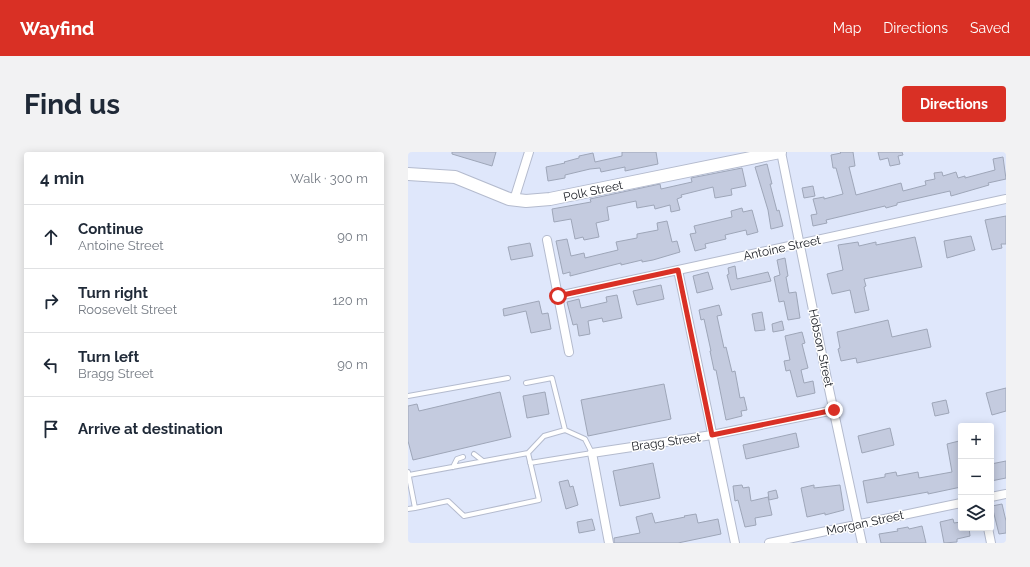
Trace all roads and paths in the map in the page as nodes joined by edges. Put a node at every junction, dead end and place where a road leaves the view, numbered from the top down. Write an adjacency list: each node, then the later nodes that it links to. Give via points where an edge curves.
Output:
1 (529, 152): 5 (street)
2 (780, 152): 5 (street, Polk Street, via 550,199); 7 (street, Hobson Street)
3 (408, 174): 5 (street, Polk Street, via 455,177)
4 (1006, 199): 7 (street, Antoine Street)
5 (514, 200)
6 (547, 240): 9 (street)
7 (800, 244): 8 (street, Antoine Street); 14 (street, Hobson Street)
8 (678, 270): 9 (street, Antoine Street); 16 (street)
9 (558, 296): 10 (street)
10 (569, 352)
11 (508, 378): 13 (lane)
12 (526, 383): 15 (lane, via 552,378)
13 (408, 396)
14 (834, 410): 16 (street, Bragg Street); 30 (street, Hobson Street)
15 (565, 430): 17 (lane, via 544,436); 18 (lane, via 585,439)
16 (712, 435): 18 (street, Bragg Street); 33 (street)
17 (528, 453): 21 (lane); 22 (lane)
18 (592, 453): 22 (lane); 32 (street)
19 (474, 454): 21 (lane)
20 (464, 456): 23 (lane, via 457,459)
21 (483, 461): 23 (lane)
22 (530, 463): 28 (lane, via 539,500 464,516 448,501)
23 (453, 467): 24 (lane)
24 (408, 473): 28 (lane)
25 (1006, 494): 26 (street)
26 (994, 496)
27 (958, 505): 30 (street, Morgan Street)
28 (415, 508): 29 (lane)
29 (408, 509)
30 (859, 524): 34 (street, Morgan Street); 35 (street, Hobson Street)
31 (989, 531): 36 (street)
32 (609, 543)
33 (735, 543)
34 (769, 543)
35 (862, 543)
36 (991, 543)

